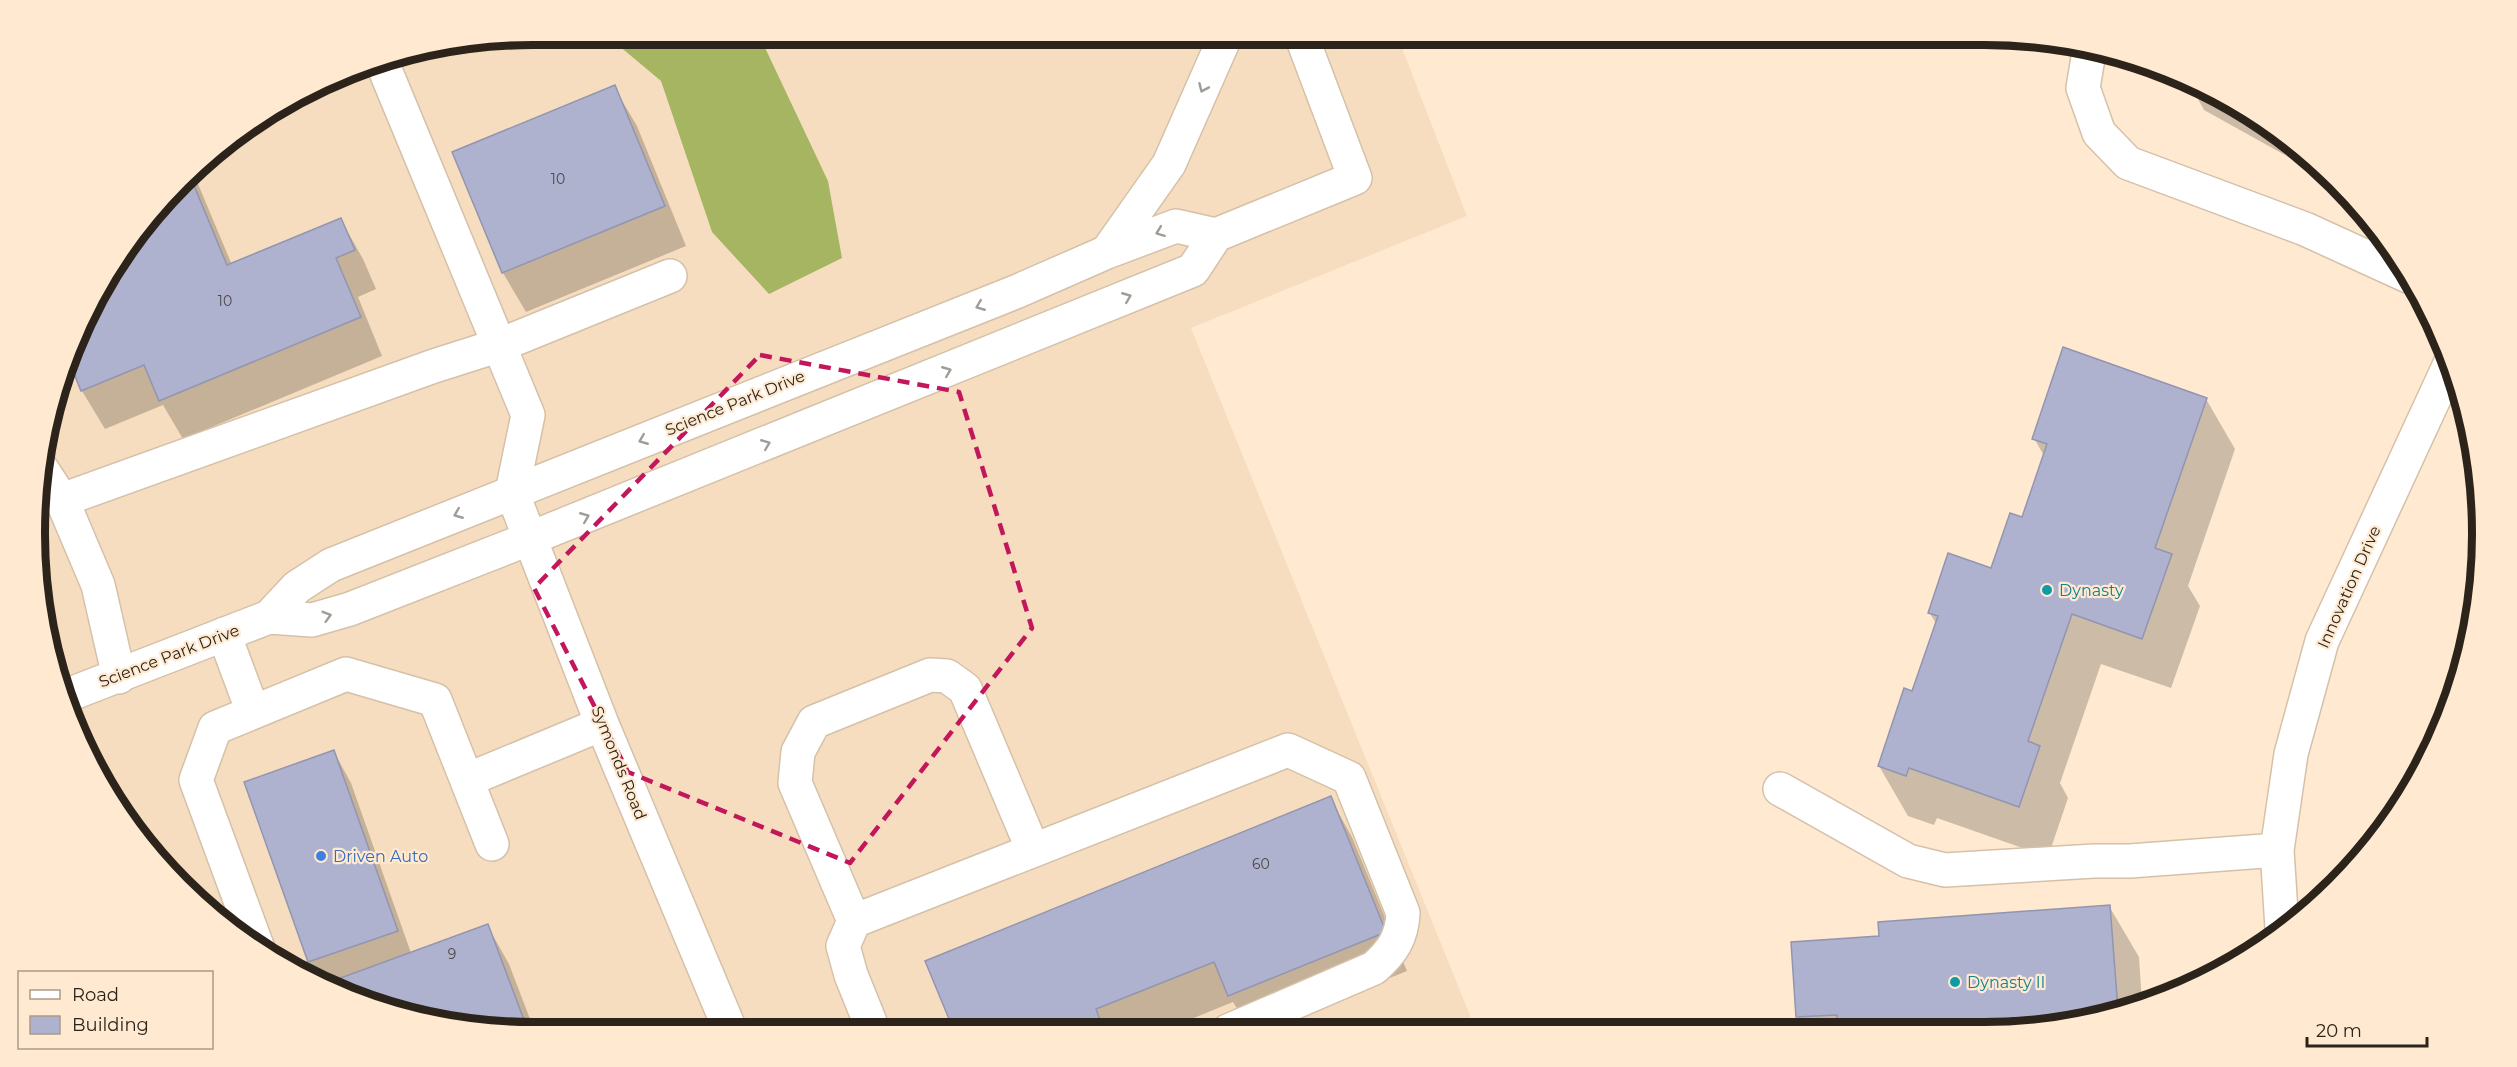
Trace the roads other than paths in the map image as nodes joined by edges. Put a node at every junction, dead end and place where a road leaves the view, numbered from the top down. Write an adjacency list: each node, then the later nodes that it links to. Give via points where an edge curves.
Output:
1 (1221, 45): 6 (street, one-way to 6, via 1169,164)
2 (1305, 45): 5 (street, via 1355,178)
3 (2088, 56): 7 (street, via 2083,88 2099,133 2128,163 2305,229)
4 (385, 69): 9 (street)
5 (1216, 235): 6 (street, Science Park Drive, one-way to 6, via 1176,226); 14 (street, Science Park Drive, one-way to 5, via 1193,270)
6 (1107, 252): 12 (street, Science Park Drive, one-way to 12)
7 (2395, 270)
8 (670, 276): 9 (street)
9 (500, 345): 12 (street, via 528,415); 13 (street)
10 (2445, 374): 24 (street, Innovation Drive, via 2322,641 2291,754)
11 (48, 479): 13 (street)
12 (512, 492): 14 (street, Symonds Road); 15 (street, Science Park Drive, one-way to 15, via 331,565 297,586)
13 (62, 500): 17 (street, via 98,585)
14 (531, 538): 15 (street, Science Park Drive, one-way to 14, via 312,620 351,609); 20 (street, Symonds Road)
15 (269, 617): 16 (street, Science Park Drive)
16 (224, 634): 17 (street, Science Park Drive); 19 (street)
17 (119, 677): 18 (street, Science Park Drive)
18 (72, 694)
19 (253, 712): 21 (street, via 346,674 435,700); 28 (street, via 215,728 196,780)
20 (602, 724): 21 (street); 29 (street, Symonds Road)
21 (467, 780): 23 (street)
22 (1780, 789): 24 (street, via 1908,861 1945,870)
23 (492, 844)
24 (2277, 849): 27 (street, Innovation Drive)
25 (1034, 850): 26 (street); 26 (street, via 965,688 947,676 930,675 814,722 798,752 795,783); 31 (street, via 1288,750 1349,778 1403,913 1402,930 1391,952 1374,968)
26 (854, 921): 30 (street, via 843,946 850,975)
27 (2282, 921)
28 (252, 933)
29 (727, 1022)
30 (870, 1022)
31 (1247, 1022)

